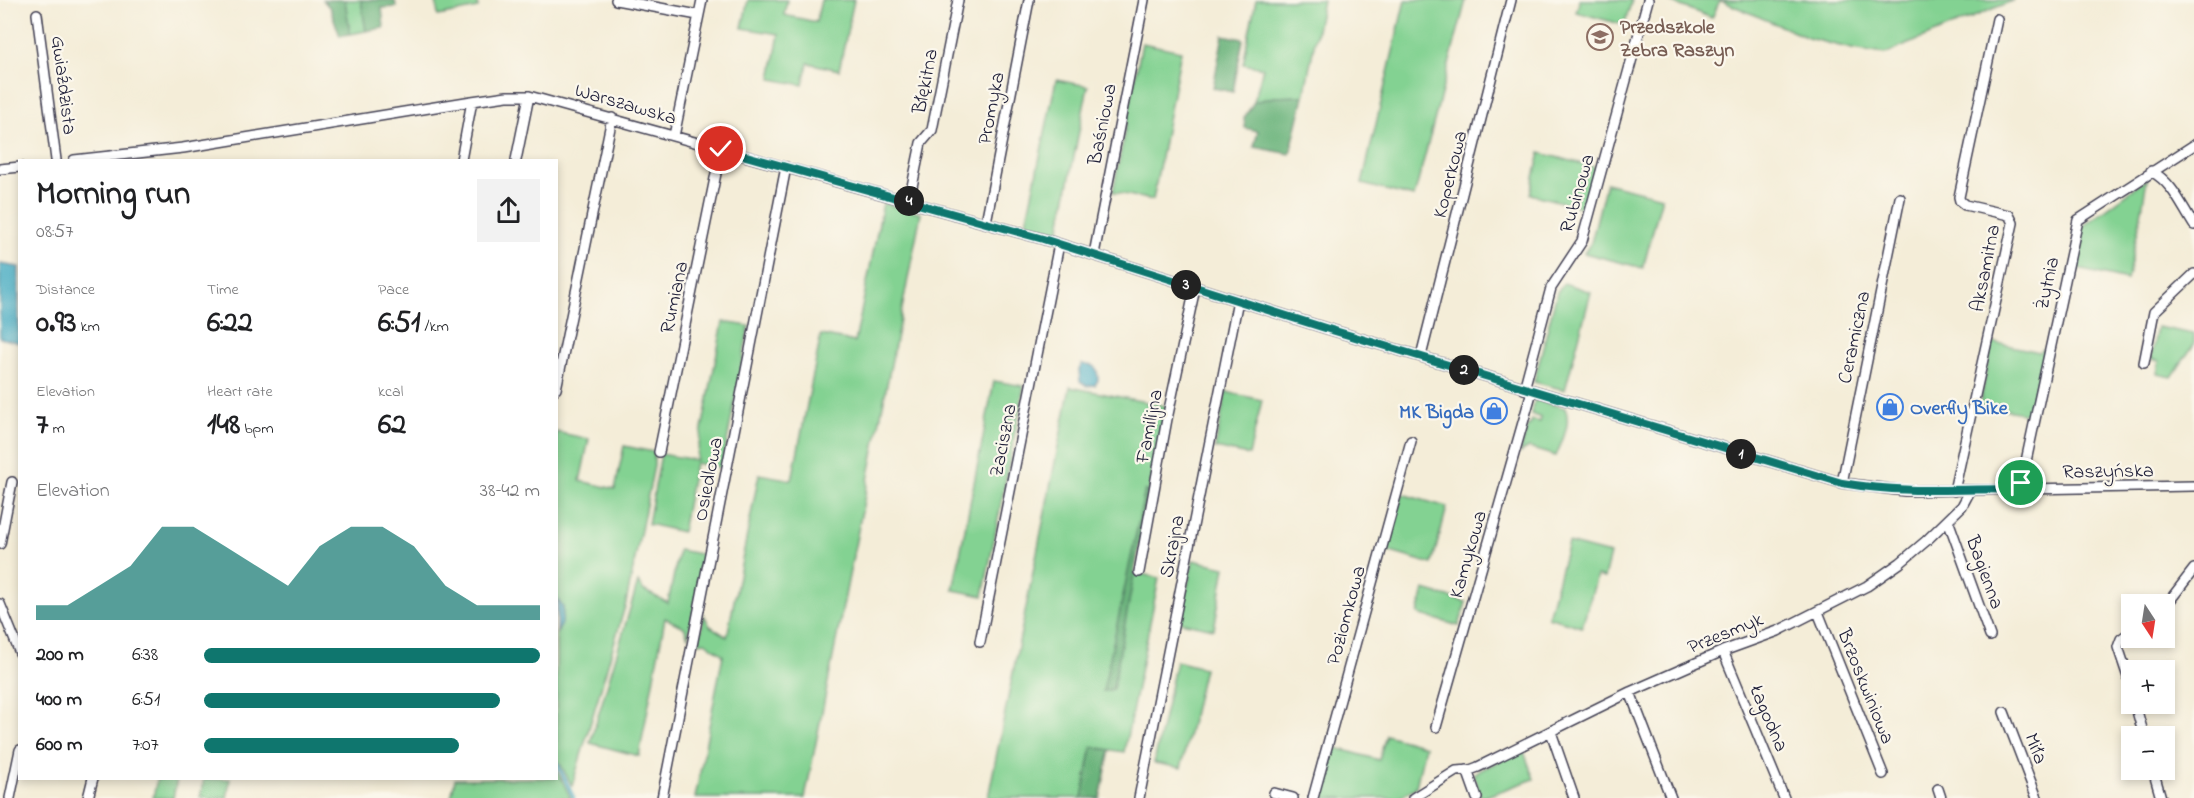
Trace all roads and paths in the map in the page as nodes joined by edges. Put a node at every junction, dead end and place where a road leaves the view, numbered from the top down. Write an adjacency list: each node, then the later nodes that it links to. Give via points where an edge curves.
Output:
1 (616, 0): 9 (street)
2 (702, 0): 9 (street)
3 (958, 0): 26 (street, Błękitna, via 932,130 921,143)
4 (1029, 0): 27 (street, Promyka)
5 (1144, 0): 30 (street, Baśniowa)
6 (1511, 0): 35 (street, Koperkowa)
7 (1648, 0): 38 (street, Rubinowa, via 1582,241 1551,288)
8 (37, 14): 17 (street, Gwiaździsta)
9 (698, 15): 14 (street)
10 (1997, 19): 46 (street, Aksamitna, via 1960,201 2009,215 2013,223)
11 (529, 96): 12 (street, Warszawska); 13 (street, Warszawska); 20 (street)
12 (472, 101): 18 (street, Warszawska, via 183,148); 19 (street)
13 (612, 118): 14 (street, Warszawska); 37 (street)
14 (674, 136): 16 (street, Warszawska)
15 (2194, 145): 24 (street, Żytnia)
16 (721, 149): 22 (street, Warszawska); 40 (street, Rumiana)
17 (56, 159)
18 (83, 159)
19 (461, 159)
20 (516, 159)
21 (18, 167): 23 (street)
22 (786, 167): 26 (street, Warszawska); 72 (street, Osiedlowa)
23 (0, 169)
24 (2151, 171): 28 (street, via 2171,186); 44 (street, Żytnia, via 2076,224)
25 (1900, 198): 42 (street, Ceramiczna)
26 (909, 201): 27 (street, Warszawska)
27 (986, 222): 29 (street, Warszawska)
28 (2194, 225)
29 (1059, 244): 30 (street, Warszawska); 56 (street, Zaciszna)
30 (1094, 254): 32 (street, Warszawska)
31 (2194, 274): 36 (street, via 2154,312)
32 (1195, 288): 33 (street, Warszawska); 50 (street, Familijna)
33 (1238, 300): 34 (street, Warszawska); 73 (street, Skrajna)
34 (1325, 328): 35 (street, Raszyńska)
35 (1421, 357): 38 (street, Raszyńska)
36 (2144, 363)
37 (558, 379)
38 (1528, 390): 42 (street, Raszyńska); 62 (street, Kamykowa)
39 (1411, 441): 75 (street, Poziomkowa)
40 (659, 452)
41 (12, 482): 48 (street)
42 (1842, 483): 46 (street, Raszyńska, via 1905,491)
43 (2194, 486): 44 (street, Raszyńska)
44 (2020, 489): 45 (street, Raszyńska)
45 (1970, 490): 46 (street, Raszyńska); 47 (street, Przesmyk, via 1962,506)
46 (1954, 491)
47 (1948, 520): 53 (street, Przesmyk, via 1900,563); 54 (street, Bagienna)
48 (0, 544)
49 (2194, 569): 51 (street)
50 (1138, 572)
51 (2175, 594)
52 (0, 604): 57 (street)
53 (1818, 612): 58 (street, Przesmyk); 66 (street, Brzoskwiniowa)
54 (1990, 636)
55 (2121, 639): 59 (street, via 2118,647)
56 (980, 642)
57 (18, 648)
58 (1723, 651): 60 (street, Przesmyk); 80 (street, Łagodna)
59 (2122, 660)
60 (1630, 692): 63 (street, Przesmyk); 79 (street)
61 (2004, 712): 81 (street, Miła)
62 (1436, 727)
63 (1551, 732): 65 (street, Przesmyk); 78 (street)
64 (18, 760): 70 (street)
65 (1467, 770): 76 (street, Przesmyk, via 1456,771); 77 (street)
66 (1883, 774)
67 (92, 780): 71 (street)
68 (2156, 780): 82 (street)
69 (1274, 793): 74 (street)
70 (10, 798)
71 (88, 798)
72 (662, 798)
73 (1139, 798)
74 (1293, 798)
75 (1313, 798)
76 (1413, 798)
77 (1477, 798)
78 (1574, 798)
79 (1671, 798)
80 (1784, 798)
81 (2037, 798)
82 (2161, 798)

